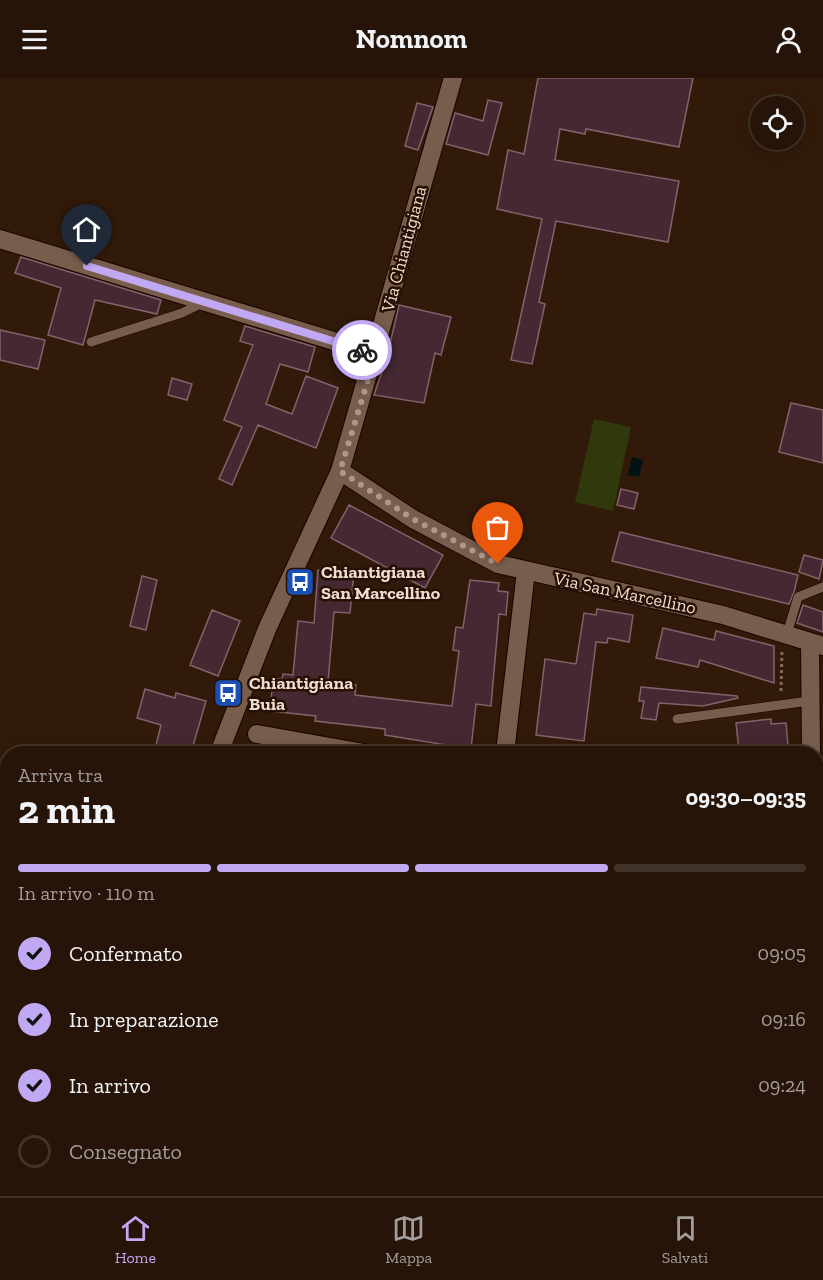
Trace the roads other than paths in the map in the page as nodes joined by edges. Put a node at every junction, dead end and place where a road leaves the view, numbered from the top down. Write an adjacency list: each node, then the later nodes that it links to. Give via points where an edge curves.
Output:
1 (453, 78): 5 (street, Via Chiantigiana)
2 (0, 238): 3 (street)
3 (205, 302): 4 (lane); 5 (street)
4 (91, 342)
5 (376, 354): 6 (street, Via Chiantigiana)
6 (340, 471): 7 (street, Via San Marcellino, via 471,552); 14 (street, Via Chiantigiana, via 267,629)
7 (526, 571): 9 (street, Via San Marcellino, via 723,615); 16 (street)
8 (823, 587): 9 (lane, via 798,597)
9 (787, 634): 10 (street, Via San Marcellino)
10 (816, 645): 11 (street)
11 (809, 701): 12 (lane); 17 (street)
12 (677, 719)
13 (257, 734): 15 (street)
14 (222, 746)
15 (325, 746)
16 (506, 746)
17 (812, 746)

